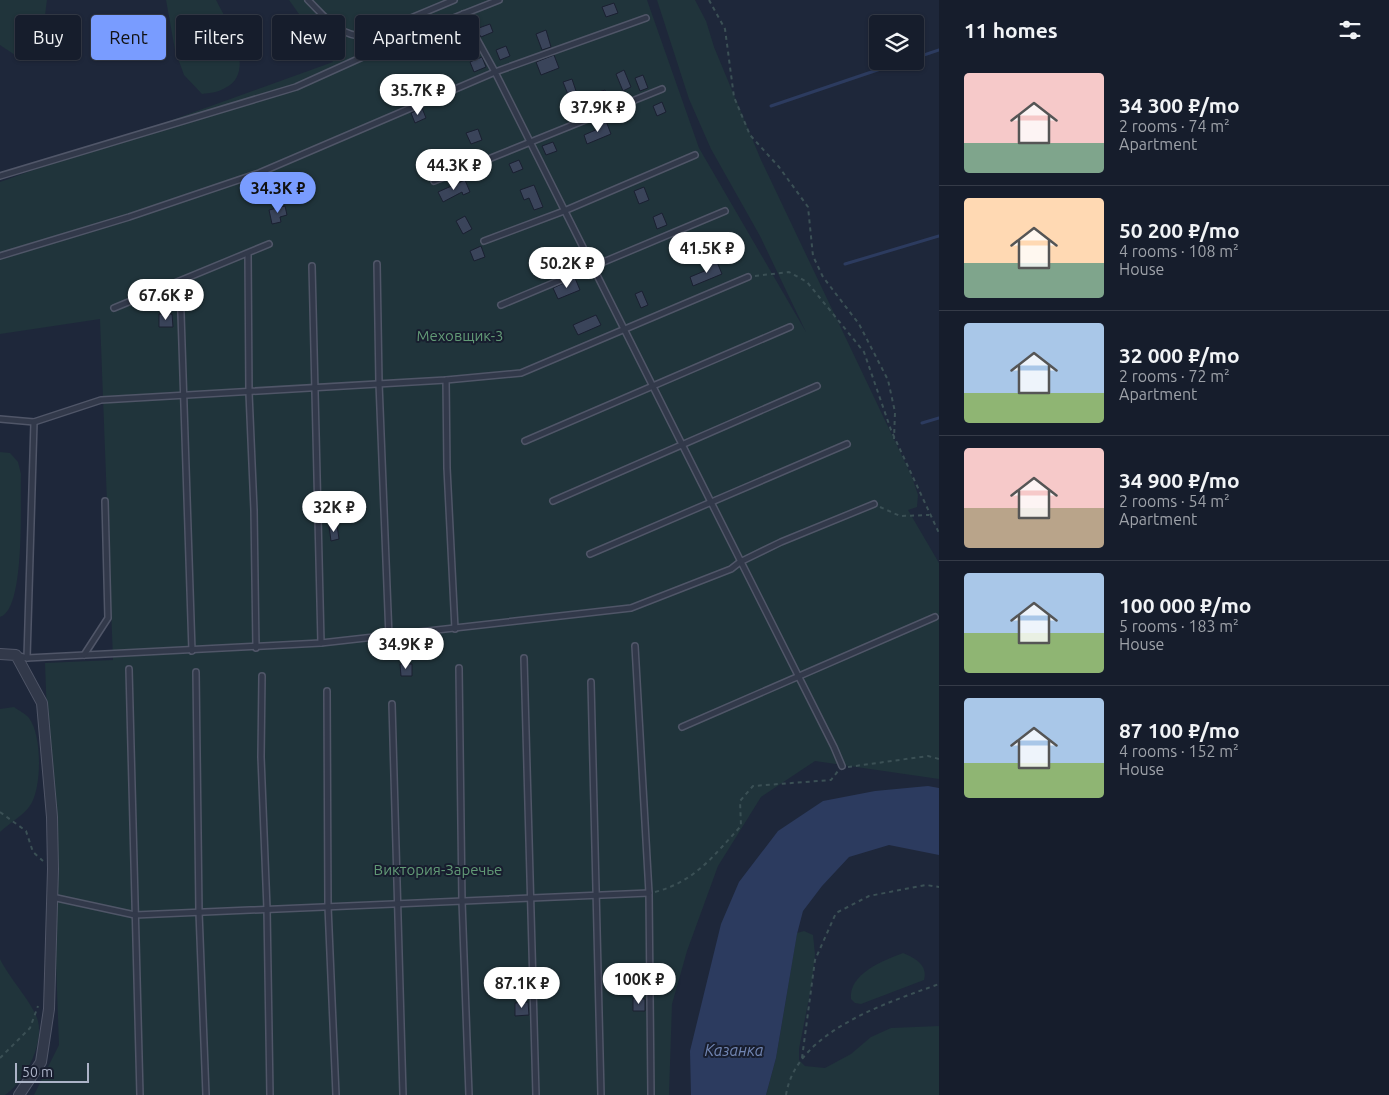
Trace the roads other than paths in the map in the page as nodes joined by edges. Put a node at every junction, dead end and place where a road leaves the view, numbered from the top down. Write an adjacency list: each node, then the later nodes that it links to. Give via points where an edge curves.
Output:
1 (308, 0): 5 (lane, via 336,28 357,37 368,36)
2 (435, 0): 5 (lane)
3 (454, 0): 5 (lane)
4 (500, 0): 6 (lane)
5 (439, 6)
6 (463, 14): 8 (lane); 12 (lane, via 296,87)
7 (646, 18): 8 (lane)
8 (494, 72): 10 (lane); 19 (lane, via 258,173)
9 (662, 89): 10 (lane)
10 (530, 143): 13 (lane); 14 (lane)
11 (695, 155): 14 (lane)
12 (0, 176)
13 (434, 181)
14 (564, 211): 16 (lane); 22 (lane)
15 (725, 211): 22 (lane)
16 (484, 241)
17 (269, 244): 18 (lane)
18 (248, 254): 24 (lane); 34 (lane)
19 (0, 256)
20 (377, 264): 30 (lane)
21 (312, 266): 33 (lane)
22 (591, 267): 25 (lane); 28 (lane)
23 (748, 277): 28 (lane)
24 (180, 283): 26 (lane); 35 (lane)
25 (501, 305)
26 (114, 308)
27 (790, 327): 31 (lane)
28 (622, 330): 29 (lane, via 521,373); 31 (lane)
29 (446, 380): 30 (lane); 48 (lane, via 446,468)
30 (379, 383): 33 (lane); 49 (lane)
31 (651, 386): 38 (lane); 40 (lane)
32 (817, 386): 40 (lane)
33 (313, 387): 34 (lane); 50 (lane)
34 (249, 393): 35 (lane); 52 (lane)
35 (184, 394): 37 (lane, via 101,400); 53 (lane)
36 (0, 419): 37 (lane)
37 (34, 422): 57 (lane)
38 (525, 440)
39 (847, 444): 43 (lane)
40 (681, 445): 41 (lane); 43 (lane)
41 (553, 501)
42 (105, 502): 56 (lane, via 108,618)
43 (710, 502): 45 (lane); 46 (lane)
44 (874, 504): 46 (lane)
45 (590, 554)
46 (740, 562): 48 (lane, via 732,569 631,608); 62 (lane)
47 (935, 617): 62 (lane)
48 (455, 629): 49 (lane)
49 (388, 637): 50 (lane)
50 (321, 643): 52 (lane)
51 (635, 646): 69 (lane)
52 (256, 648): 53 (lane)
53 (192, 651): 56 (lane)
54 (0, 654): 55 (street)
55 (16, 655): 57 (lane); 71 (street, via 42,703 52,817)
56 (84, 656): 57 (lane)
57 (28, 658)
58 (524, 658): 72 (lane)
59 (459, 668): 73 (lane)
60 (129, 669): 78 (lane)
61 (196, 672): 77 (lane)
62 (798, 675): 67 (lane); 68 (lane)
63 (262, 676): 76 (lane, via 261,757)
64 (591, 682): 70 (lane)
65 (326, 691): 75 (lane)
66 (392, 704): 74 (lane)
67 (682, 727)
68 (842, 766)
69 (649, 893): 70 (lane); 88 (lane)
70 (596, 895): 72 (lane); 87 (lane)
71 (51, 897): 78 (lane); 79 (street, via 49,1009 41,1062)
72 (531, 898): 73 (lane); 86 (lane)
73 (462, 901): 74 (lane); 85 (lane)
74 (399, 904): 75 (lane); 84 (lane)
75 (328, 906): 76 (lane); 83 (lane)
76 (267, 909): 77 (lane); 82 (lane)
77 (199, 912): 78 (lane); 81 (lane)
78 (135, 915): 80 (lane)
79 (19, 1095)
80 (140, 1095)
81 (206, 1095)
82 (270, 1095)
83 (336, 1095)
84 (403, 1095)
85 (469, 1095)
86 (536, 1095)
87 (601, 1095)
88 (651, 1095)

